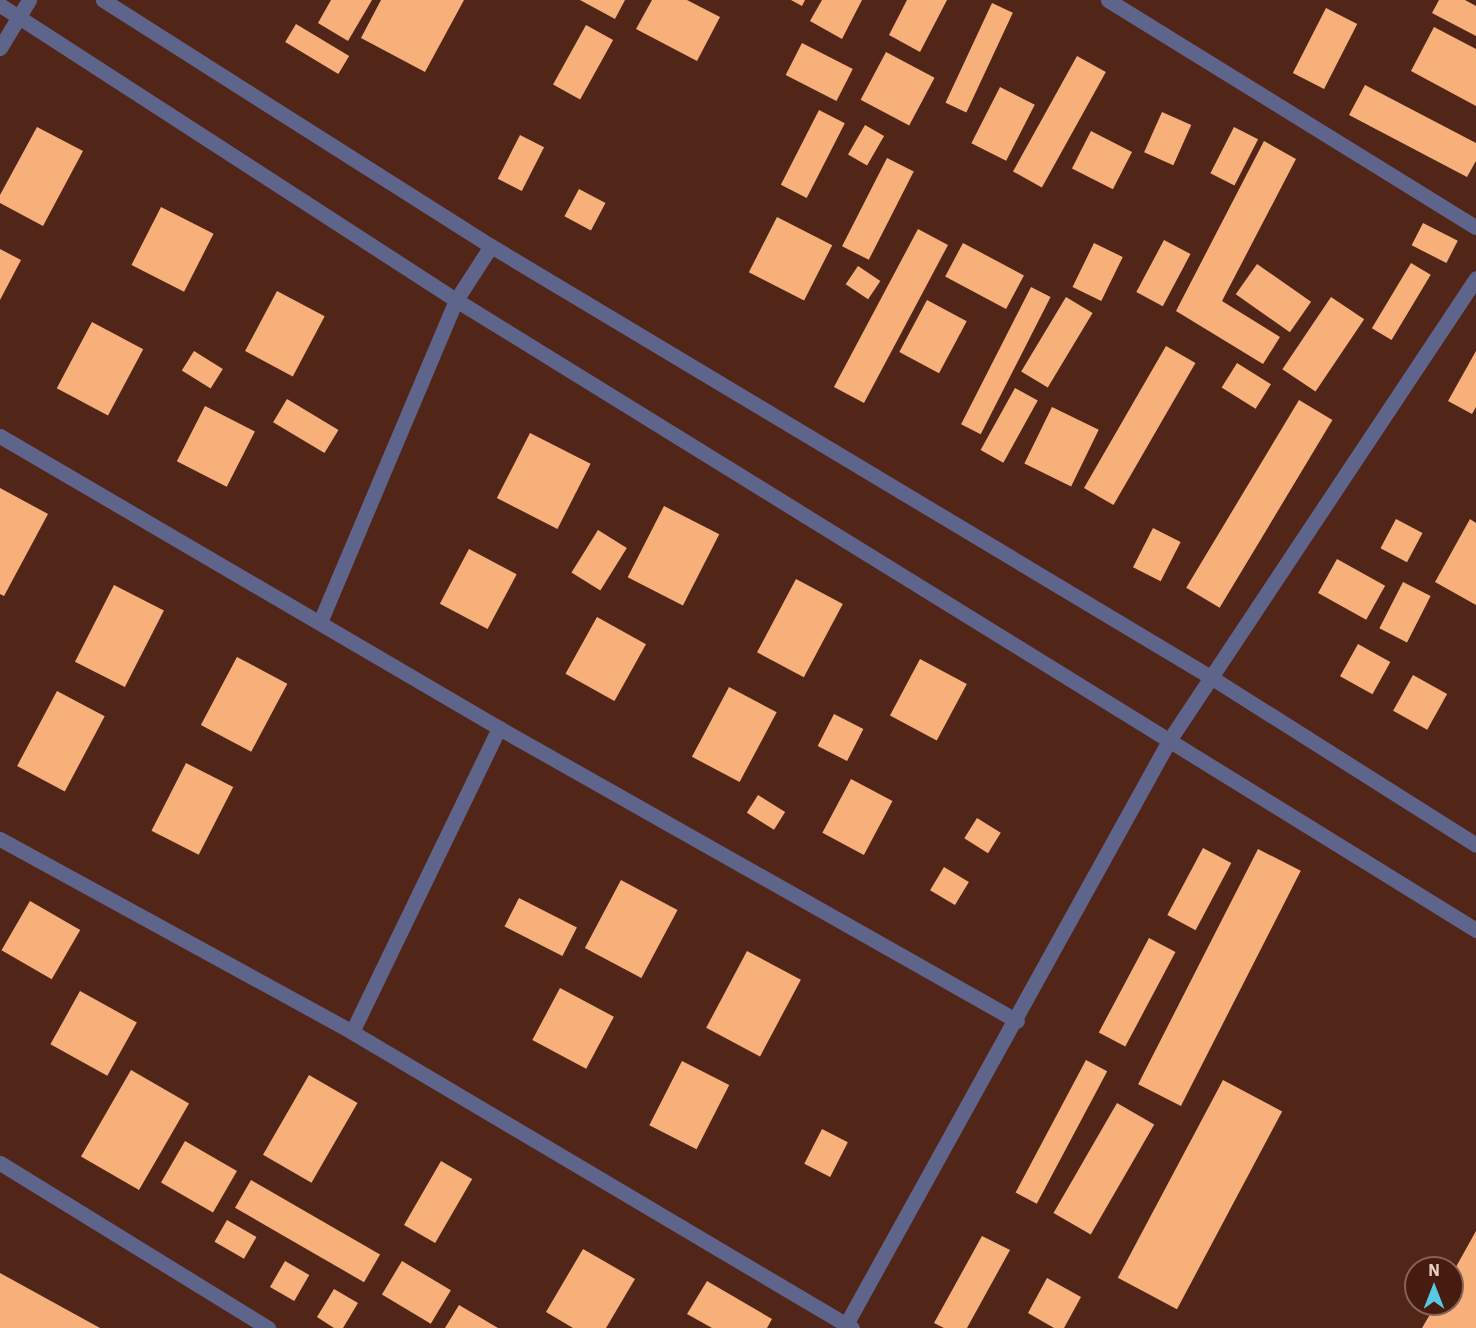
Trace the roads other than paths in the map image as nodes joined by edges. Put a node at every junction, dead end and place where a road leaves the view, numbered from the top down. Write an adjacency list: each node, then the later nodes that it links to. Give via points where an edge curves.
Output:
1 (30, 0): 5 (street)
2 (103, 0): 8 (street)
3 (1116, 2): 7 (street)
4 (0, 4): 5 (street)
5 (19, 16): 6 (street); 10 (street)
6 (0, 48)
7 (1476, 227)
8 (491, 246): 10 (street); 13 (street)
9 (1476, 278): 13 (street)
10 (456, 300): 12 (street); 15 (street)
11 (0, 436): 12 (street)
12 (320, 622): 14 (street)
13 (1209, 676): 15 (street); 17 (street)
14 (499, 728): 19 (street); 20 (street)
15 (1170, 739): 18 (street); 19 (street)
16 (0, 839): 20 (street)
17 (1476, 845)
18 (1476, 930)
19 (1017, 1021): 22 (street)
20 (352, 1032): 22 (street)
21 (0, 1163): 23 (street)
22 (847, 1327)
23 (268, 1328)

